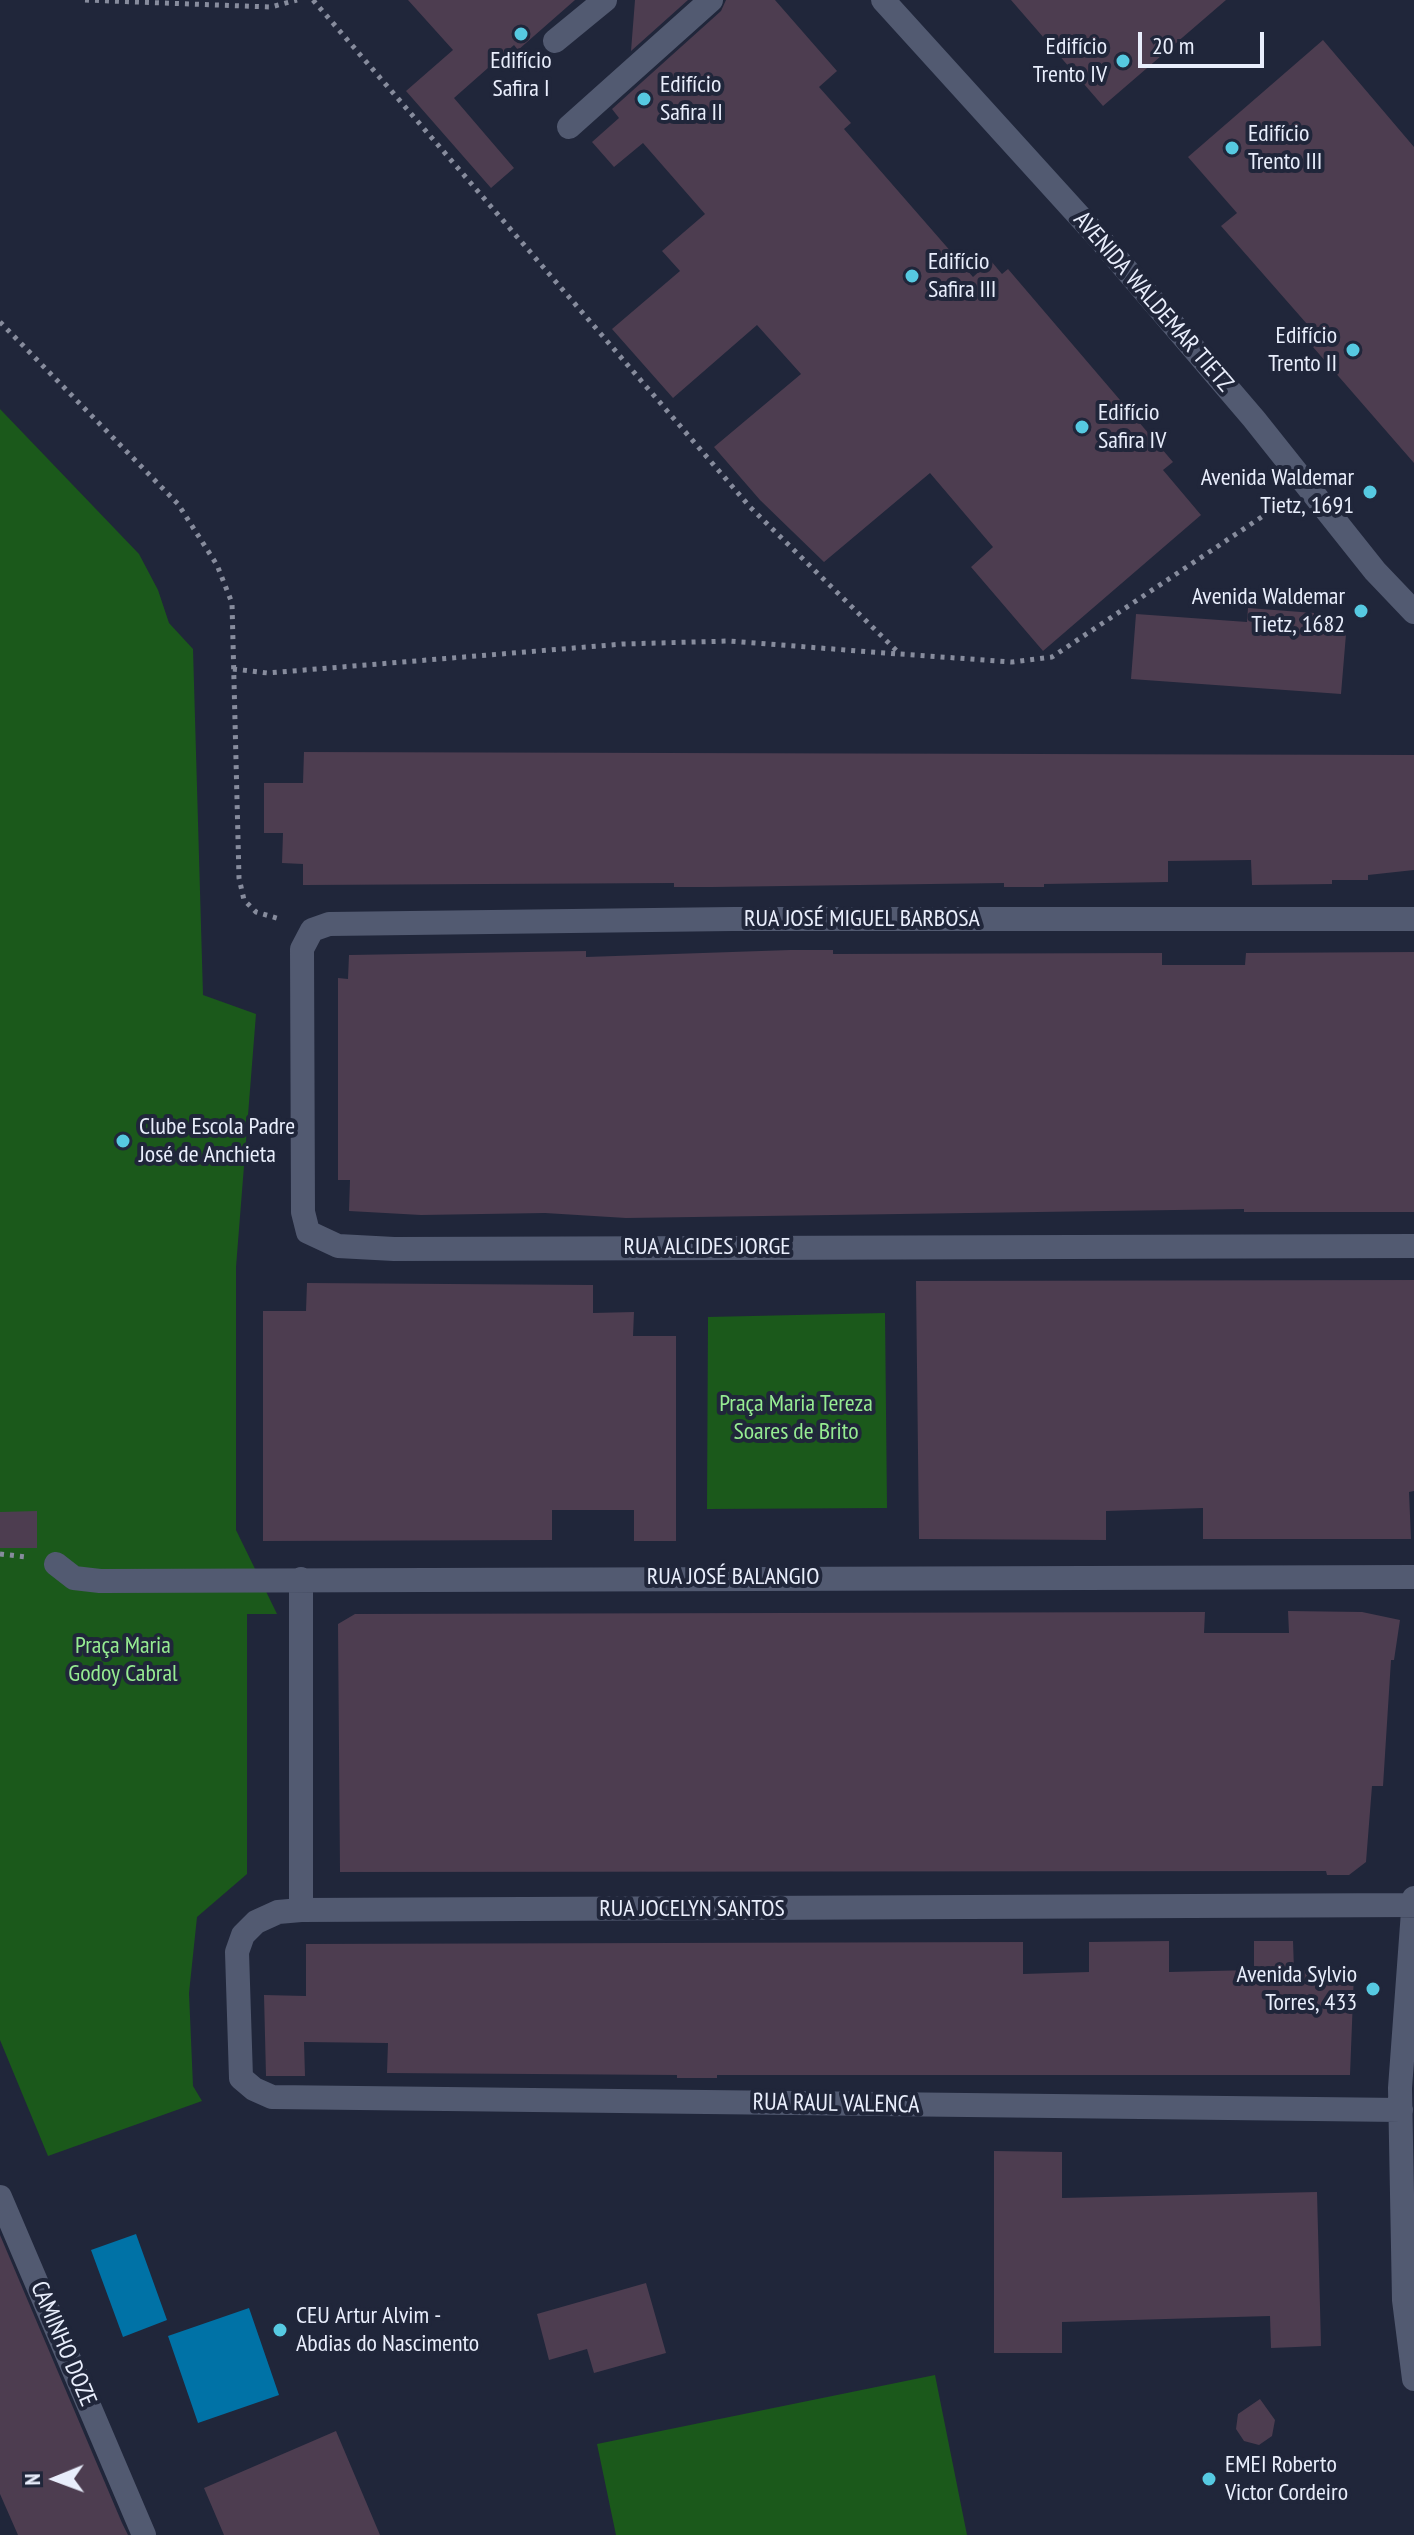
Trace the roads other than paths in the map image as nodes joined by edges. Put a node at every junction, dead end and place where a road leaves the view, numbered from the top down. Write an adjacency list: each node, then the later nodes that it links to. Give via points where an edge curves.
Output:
1 (605, 0): 4 (street)
2 (711, 0): 5 (street)
3 (883, 0): 6 (street, AVENIDA WALDEMAR TIETZ, via 1100,239)
4 (555, 41)
5 (569, 127)
6 (1414, 612)
7 (1414, 919): 8 (street, RUA JOSÉ MIGUEL BARBOSA, via 733,919 329,924)
8 (312, 930): 9 (street, RUA ALCIDES JORGE, via 302,949 303,1212 308,1232 338,1246)
9 (1414, 1246)
10 (56, 1564): 12 (street, RUA JOSÉ BALANGIO, via 74,1578 100,1581)
11 (1414, 1577): 12 (street, RUA JOSÉ BALANGIO)
12 (301, 1579): 15 (street)
13 (1414, 1898): 14 (street)
14 (1414, 1905): 15 (street, RUA JOCELYN SANTOS); 17 (street)
15 (301, 1910): 16 (street, RUA JOCELYN SANTOS, via 256,1922 243,1935 237,1952 241,2078)
16 (272, 2097): 17 (street, RUA RAUL VALENCA)
17 (1401, 2110): 19 (street)
18 (0, 2197): 21 (street, CAMINHO DOZE)
19 (1408, 2239): 20 (street, via 1404,2300)
20 (1414, 2379)
21 (144, 2535)

